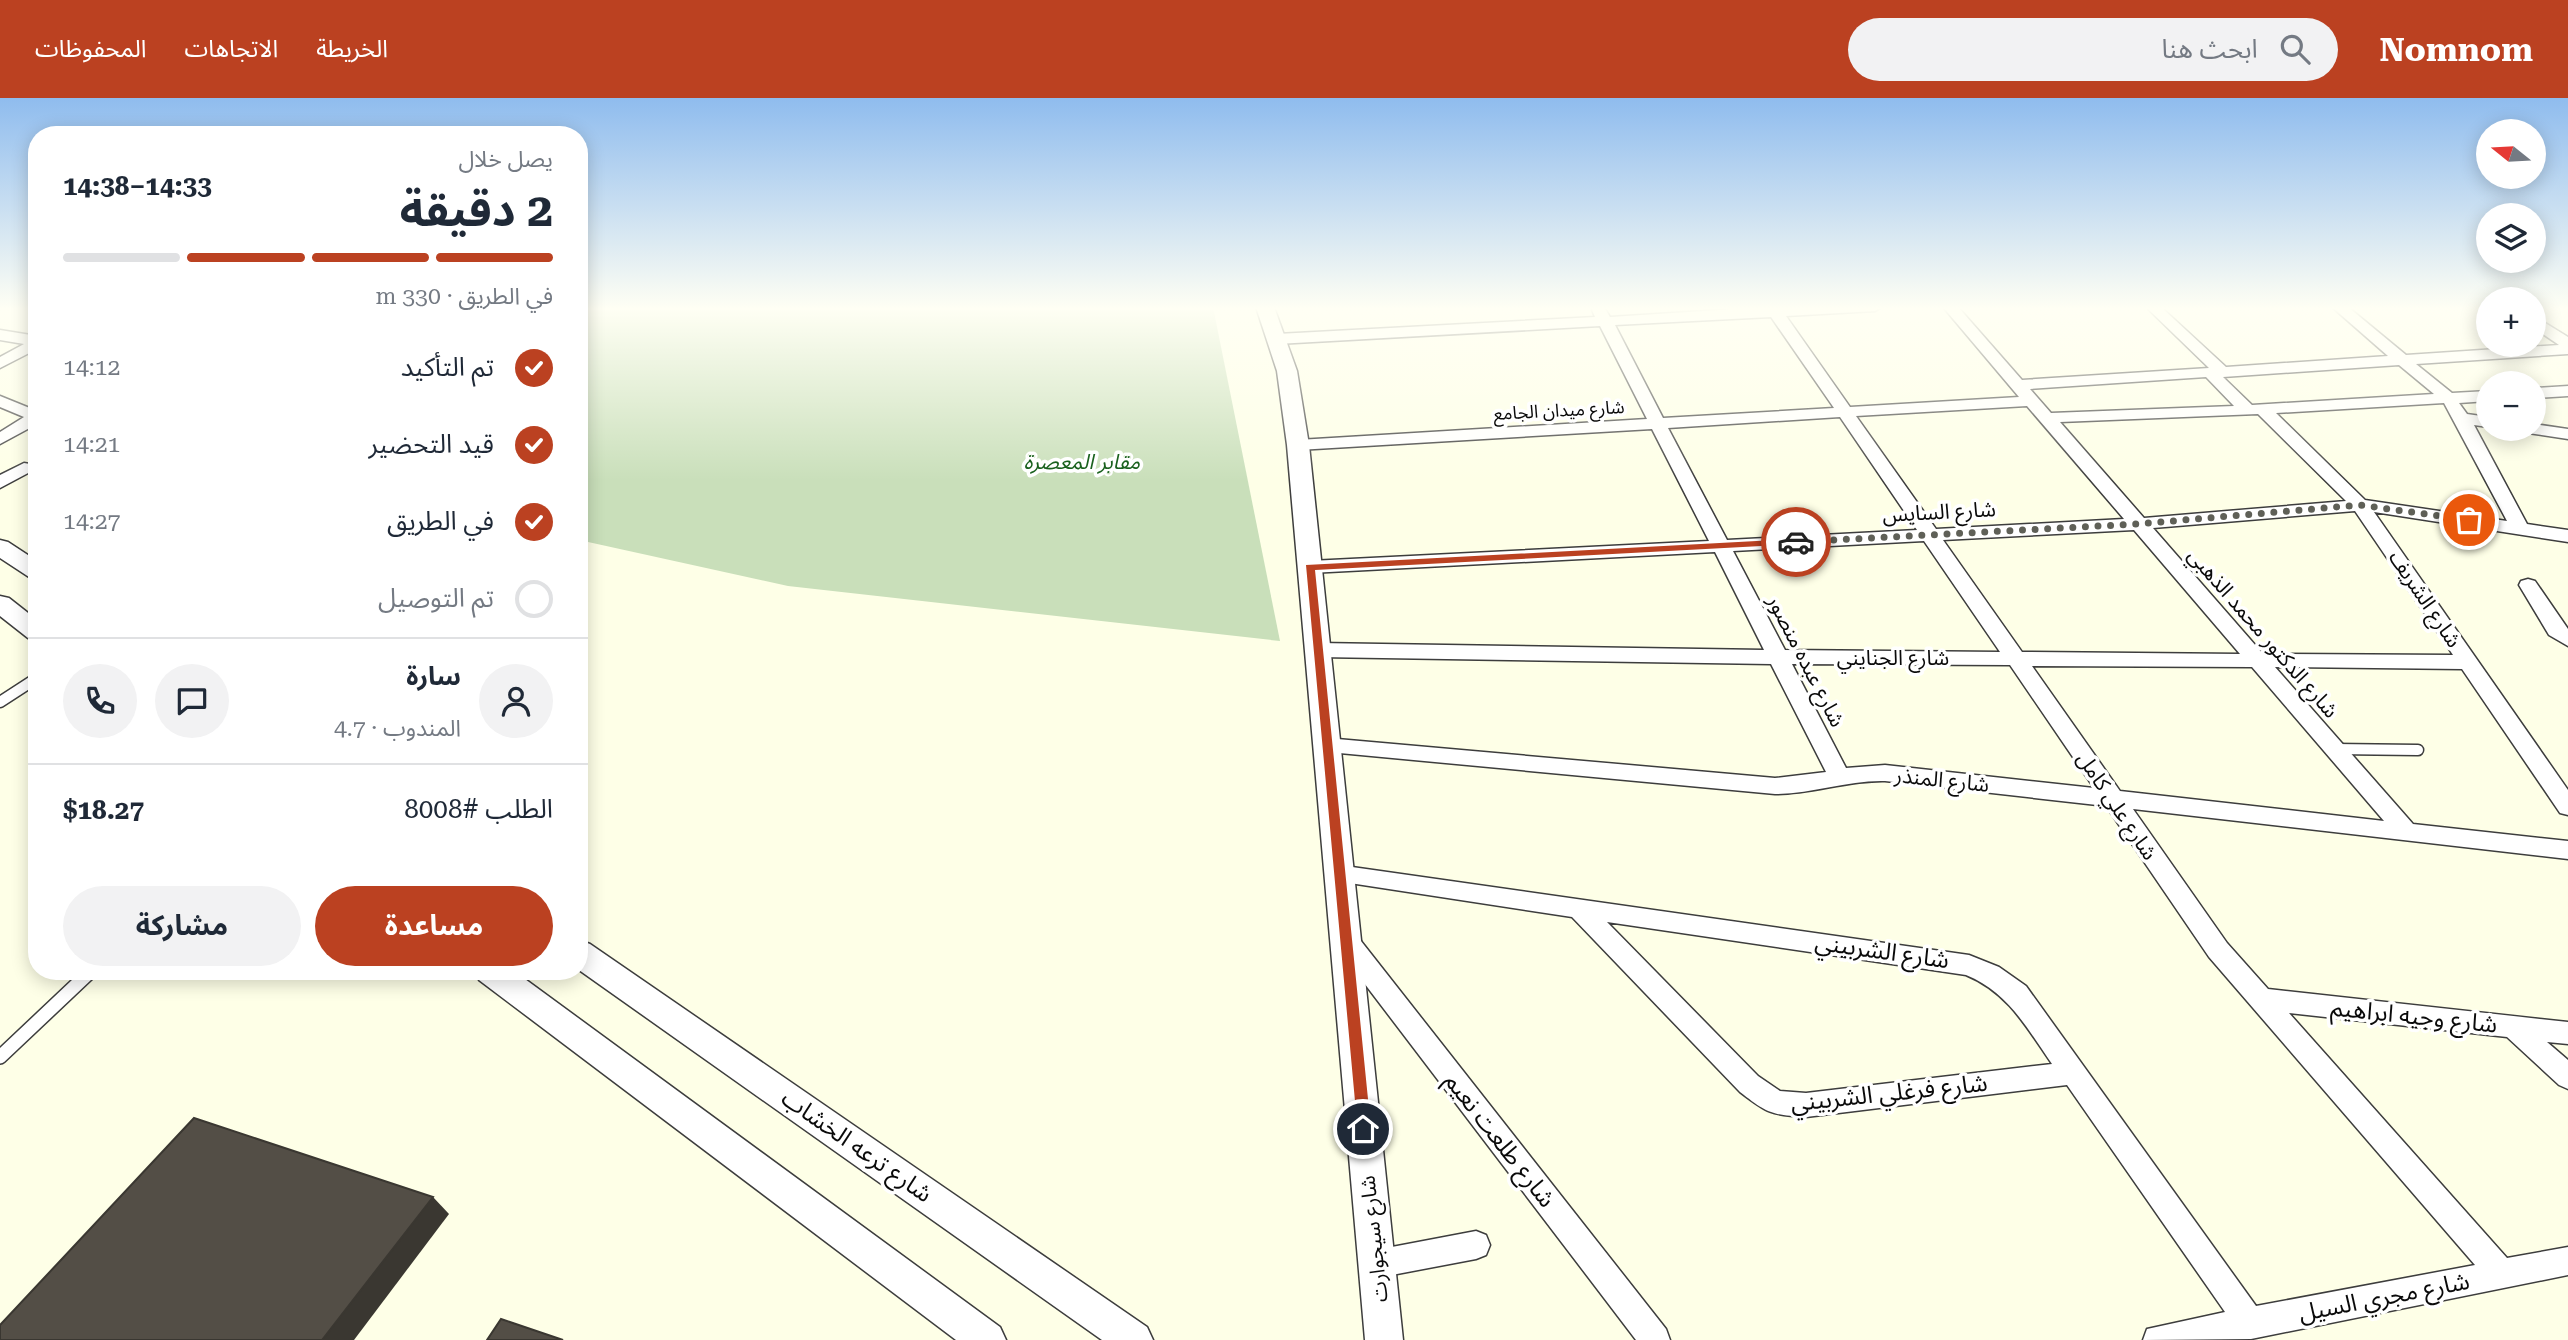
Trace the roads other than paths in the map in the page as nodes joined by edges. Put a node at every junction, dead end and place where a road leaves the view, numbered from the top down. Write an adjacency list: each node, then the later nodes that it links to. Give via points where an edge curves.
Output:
1 (1285, 365): 27 (street, شارع سيجوارت)
2 (1628, 365): 23 (street, شارع عبده منصور)
3 (1813, 365): 17 (street, شارع علي كامل)
4 (2001, 365): 9 (street, شارع الدكتور محمد الذهبي)
5 (2209, 365): 8 (street)
6 (2327, 365): 8 (street)
7 (2411, 365): 13 (street)
8 (2216, 372): 9 (street); 16 (street, شارع الشريف)
9 (2018, 385): 15 (street, شارع الدكتور محمد الذهبي)
10 (2568, 391): 11 (street)
11 (2546, 392)
12 (2476, 397): 13 (street)
13 (2448, 398): 16 (street); 20 (street)
14 (0, 401): 18 (street)
15 (2032, 401): 17 (street, شارع ميدان الجامع); 19 (street, شارع الدكتور محمد الذهبي)
16 (2255, 410): 19 (street); 30 (street, شارع الشريف)
17 (1845, 412): 23 (street, شارع ميدان الجامع); 33 (street, شارع علي كامل)
18 (28, 413)
19 (2046, 418): 31 (street, شارع الدكتور محمد الذهبي)
20 (2462, 418): 21 (street); 32 (street)
21 (2476, 420)
22 (28, 422): 26 (street)
23 (1658, 423): 27 (street, شارع ميدان الجامع); 35 (street, شارع عبده منصور)
24 (2546, 431): 25 (street)
25 (2568, 434)
26 (0, 439)
27 (1298, 444): 38 (street, شارع سيجوارت)
28 (24, 468): 29 (street)
29 (0, 483)
30 (2360, 505): 31 (street, شارع السايس); 32 (street, شارع السايس); 47 (street, شارع الشريف)
31 (2137, 524): 33 (street, شارع السايس); 46 (street, شارع الدكتور محمد الذهبي)
32 (2520, 528): 34 (street, شارع السايس)
33 (1930, 535): 35 (street, شارع السايس); 45 (street, شارع علي كامل)
34 (2568, 536)
35 (1721, 545): 38 (street, شارع السايس); 44 (street, شارع عبده منصور)
36 (0, 547): 37 (street)
37 (28, 566)
38 (1310, 567): 43 (street, شارع سيجوارت)
39 (2528, 585): 42 (street, via 2556,630)
40 (0, 604): 41 (street)
41 (28, 625)
42 (2568, 639)
43 (1318, 650): 44 (street, شارع الجنايني); 50 (street, شارع سيجوارت)
44 (1779, 657): 45 (street, شارع الجنايني); 53 (street, شارع عبده منصور)
45 (2016, 659): 46 (street, شارع الجنايني); 54 (street, شارع علي كامل)
46 (2257, 660): 47 (street, شارع الجنايني); 51 (street, شارع الدكتور محمد الذهبي)
47 (2468, 662): 55 (street, شارع الشريف)
48 (28, 684): 49 (lane)
49 (0, 702)
50 (1326, 746): 53 (street, شارع المنذر, via 1775,786 1812,785); 58 (street, شارع سيجوارت)
51 (2334, 749): 52 (lane); 56 (street, شارع الدكتور محمد الذهبي)
52 (2418, 750)
53 (1839, 775): 54 (street, شارع المنذر, via 1885,773)
54 (2113, 799): 56 (street, شارع المنذر); 64 (street, شارع علي كامل, via 2187,909)
55 (2568, 807)
56 (2405, 830): 57 (street, شارع المنذر)
57 (2563, 850)
58 (1338, 874): 59 (street, شارع الشربيني); 60 (street, شارع سيجوارت)
59 (1577, 907): 68 (street, شارع الشربيني, via 1981,969 2017,994); 68 (street, شارع فرغلي الشربيني, via 1749,1084 1774,1103 1806,1105)
60 (1345, 939): 72 (street, شارع سيجوارت); 78 (street, شارع طلعت نعيم)
61 (588, 959): 76 (street, شارع ترعه الخشاب)
62 (81, 980): 67 (lane)
63 (502, 980): 75 (street)
64 (2261, 999): 65 (street, شارع وجيه ابراهيم); 73 (street, شارع علي كامل)
65 (2513, 1027): 66 (street, شارع وجيه ابراهيم); 69 (street)
66 (2568, 1032)
67 (0, 1057)
68 (2072, 1073): 74 (street, شارع الشربيني)
69 (2568, 1077)
70 (1476, 1245): 72 (street)
71 (2568, 1261): 73 (street, شارع مجري السيل)
72 (1376, 1264): 77 (street, شارع سيجوارت)
73 (2502, 1274): 74 (street, شارع مجري السيل)
74 (2251, 1324): 79 (street, شارع مجري السيل)
75 (987, 1340)
76 (1134, 1340)
77 (1384, 1340)
78 (1655, 1340)
79 (2158, 1340)

